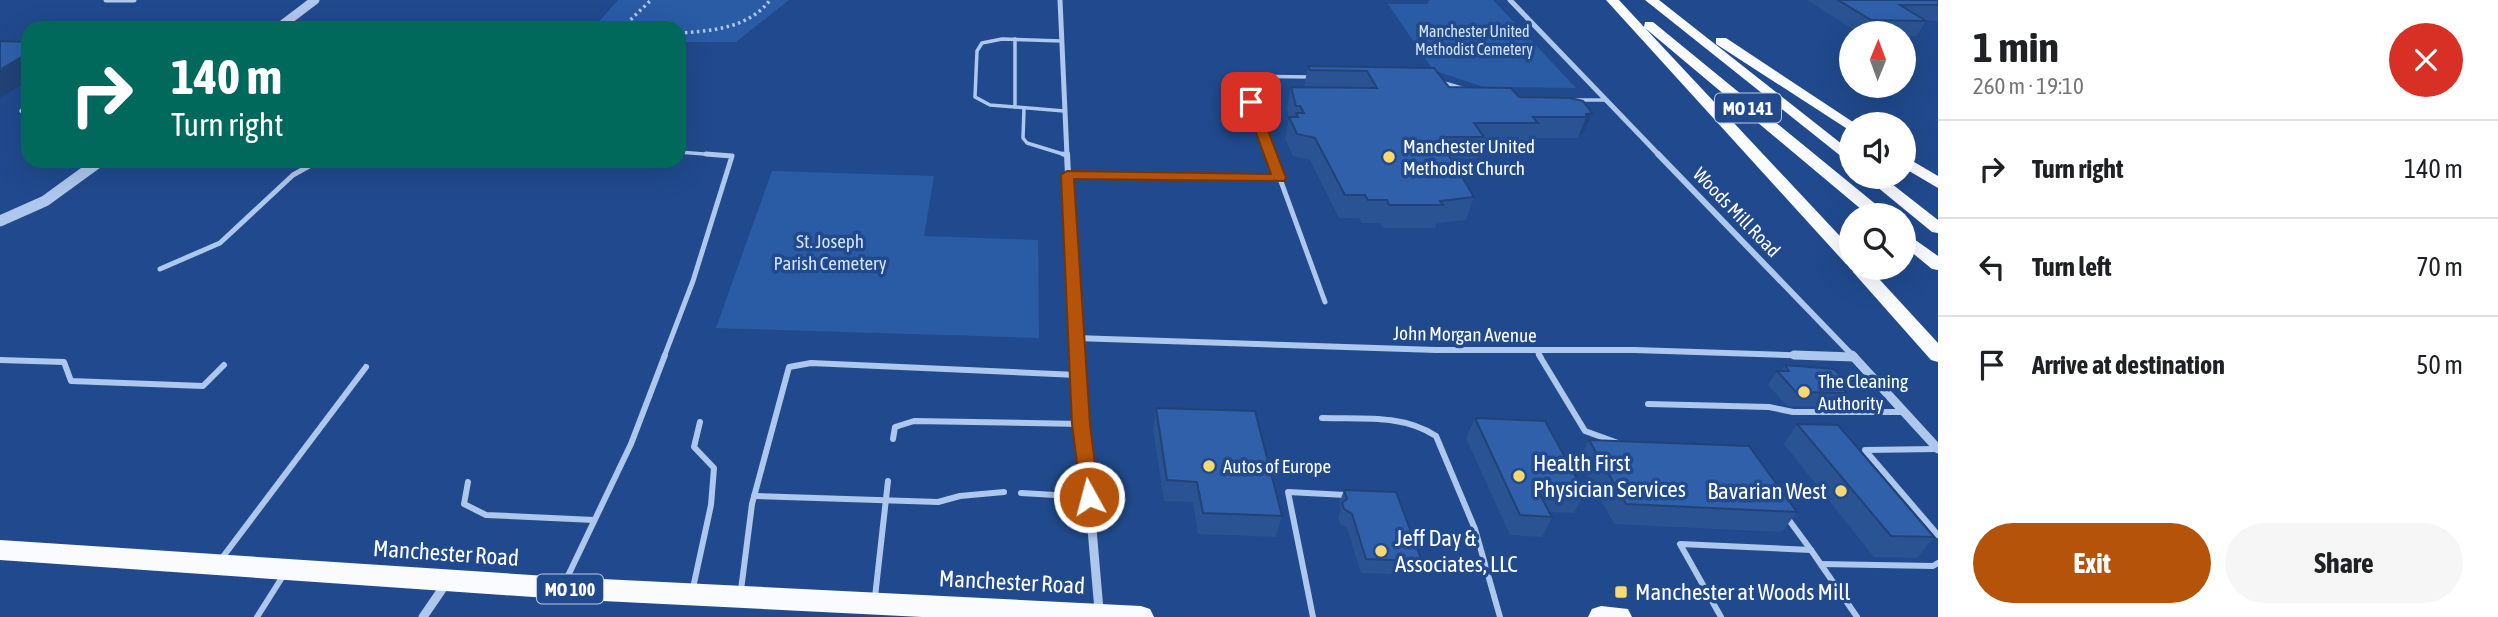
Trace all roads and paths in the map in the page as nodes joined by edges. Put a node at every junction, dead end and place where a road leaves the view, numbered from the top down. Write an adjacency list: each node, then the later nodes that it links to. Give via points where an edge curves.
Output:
1 (106, 0): 2 (street)
2 (134, 0)
3 (315, 0): 12 (street)
4 (651, 0): 13 (path)
5 (770, 0): 14 (path, via 741,21 716,30)
6 (1060, 0): 16 (street)
7 (1510, 0): 21 (street, Woods Mill Road)
8 (1612, 0): 39 (highway)
9 (1618, 0): 36 (highway, MO 141)
10 (1651, 0): 26 (highway, MO 141)
11 (1663, 0): 25 (highway)
12 (287, 21)
13 (629, 21)
14 (686, 32)
15 (1015, 38): 16 (lane); 22 (lane); 22 (lane, via 982,43 977,51 975,97 990,105)
16 (1062, 41): 24 (street)
17 (1320, 77): 33 (lane, via 1242,76)
18 (1429, 80): 19 (lane)
19 (1478, 93)
20 (1569, 100): 21 (lane)
21 (1607, 100): 48 (street, Woods Mill Road)
22 (1014, 107): 23 (lane)
23 (1024, 108): 24 (lane); 28 (lane, via 1023,138 1027,143)
24 (1065, 111): 28 (street)
25 (1839, 119)
26 (1839, 150)
27 (686, 153): 70 (lane, via 732,156 694,281 631,444)
28 (1066, 155): 32 (street)
29 (90, 168): 37 (street, via 45,201)
30 (306, 168): 42 (lane, via 220,243)
31 (1916, 169): 34 (highway)
32 (1067, 175): 33 (lane); 45 (street)
33 (1279, 178): 44 (lane)
34 (1938, 183)
35 (1888, 189): 38 (highway)
36 (1863, 203)
37 (0, 221)
38 (1938, 228)
39 (1839, 246)
40 (1916, 247): 41 (highway)
41 (1938, 265)
42 (160, 269)
43 (1870, 280): 47 (highway)
44 (1325, 302)
45 (1075, 338): 46 (street, John Morgan Avenue); 52 (street)
46 (1537, 351): 48 (street, John Morgan Avenue); 59 (lane, via 1586,431)
47 (1938, 355)
48 (1854, 357): 54 (street, Woods Mill Road)
49 (0, 360): 50 (lane, via 64,362 71,381 204,386)
50 (224, 365)
51 (366, 367): 76 (lane)
52 (1077, 375): 57 (street); 66 (lane, via 811,363 789,367)
53 (1648, 404): 54 (lane)
54 (1904, 412): 60 (street, Woods Mill Road)
55 (1321, 418): 88 (lane, via 1408,423 1436,436 1475,529)
56 (701, 422): 80 (lane, via 694,447 714,468)
57 (1081, 424): 58 (lane, via 915,421 895,427); 67 (street)
58 (893, 439)
59 (1631, 448)
60 (1938, 449): 71 (lane, via 1866,450)
61 (888, 481): 68 (lane)
62 (468, 482): 70 (lane, via 464,504 485,515)
63 (1004, 492): 68 (lane, via 938,502)
64 (1021, 494): 67 (lane)
65 (1356, 495): 87 (lane, via 1288,492)
66 (754, 496): 68 (lane); 81 (lane)
67 (1089, 497): 83 (street)
68 (886, 501): 82 (lane)
69 (1779, 506): 72 (lane)
70 (594, 520): 79 (lane)
71 (1938, 535)
72 (1811, 550): 75 (lane); 91 (lane, via 1680,544)
73 (2, 552): 76 (highway, Manchester Road / MO 100)
74 (1938, 563): 75 (lane)
75 (1821, 564): 92 (lane)
76 (216, 566): 77 (highway, Manchester Road / MO 100)
77 (286, 571): 78 (highway, Manchester Road / MO 100); 84 (lane)
78 (448, 582): 79 (highway, Manchester Road / MO 100); 85 (street)
79 (562, 589): 80 (highway, Manchester Road / MO 100)
80 (692, 594): 81 (highway, Manchester Road / MO 100)
81 (740, 597): 82 (highway, Manchester Road / MO 100)
82 (874, 603): 83 (highway, Manchester Road / MO 100)
83 (1099, 616): 86 (highway, Manchester Road / MO 100)
84 (257, 617)
85 (423, 617)
86 (1141, 617)
87 (1313, 617)
88 (1500, 617)
89 (1601, 617): 90 (highway)
90 (1619, 617)
91 (1721, 617)
92 (1857, 617)

